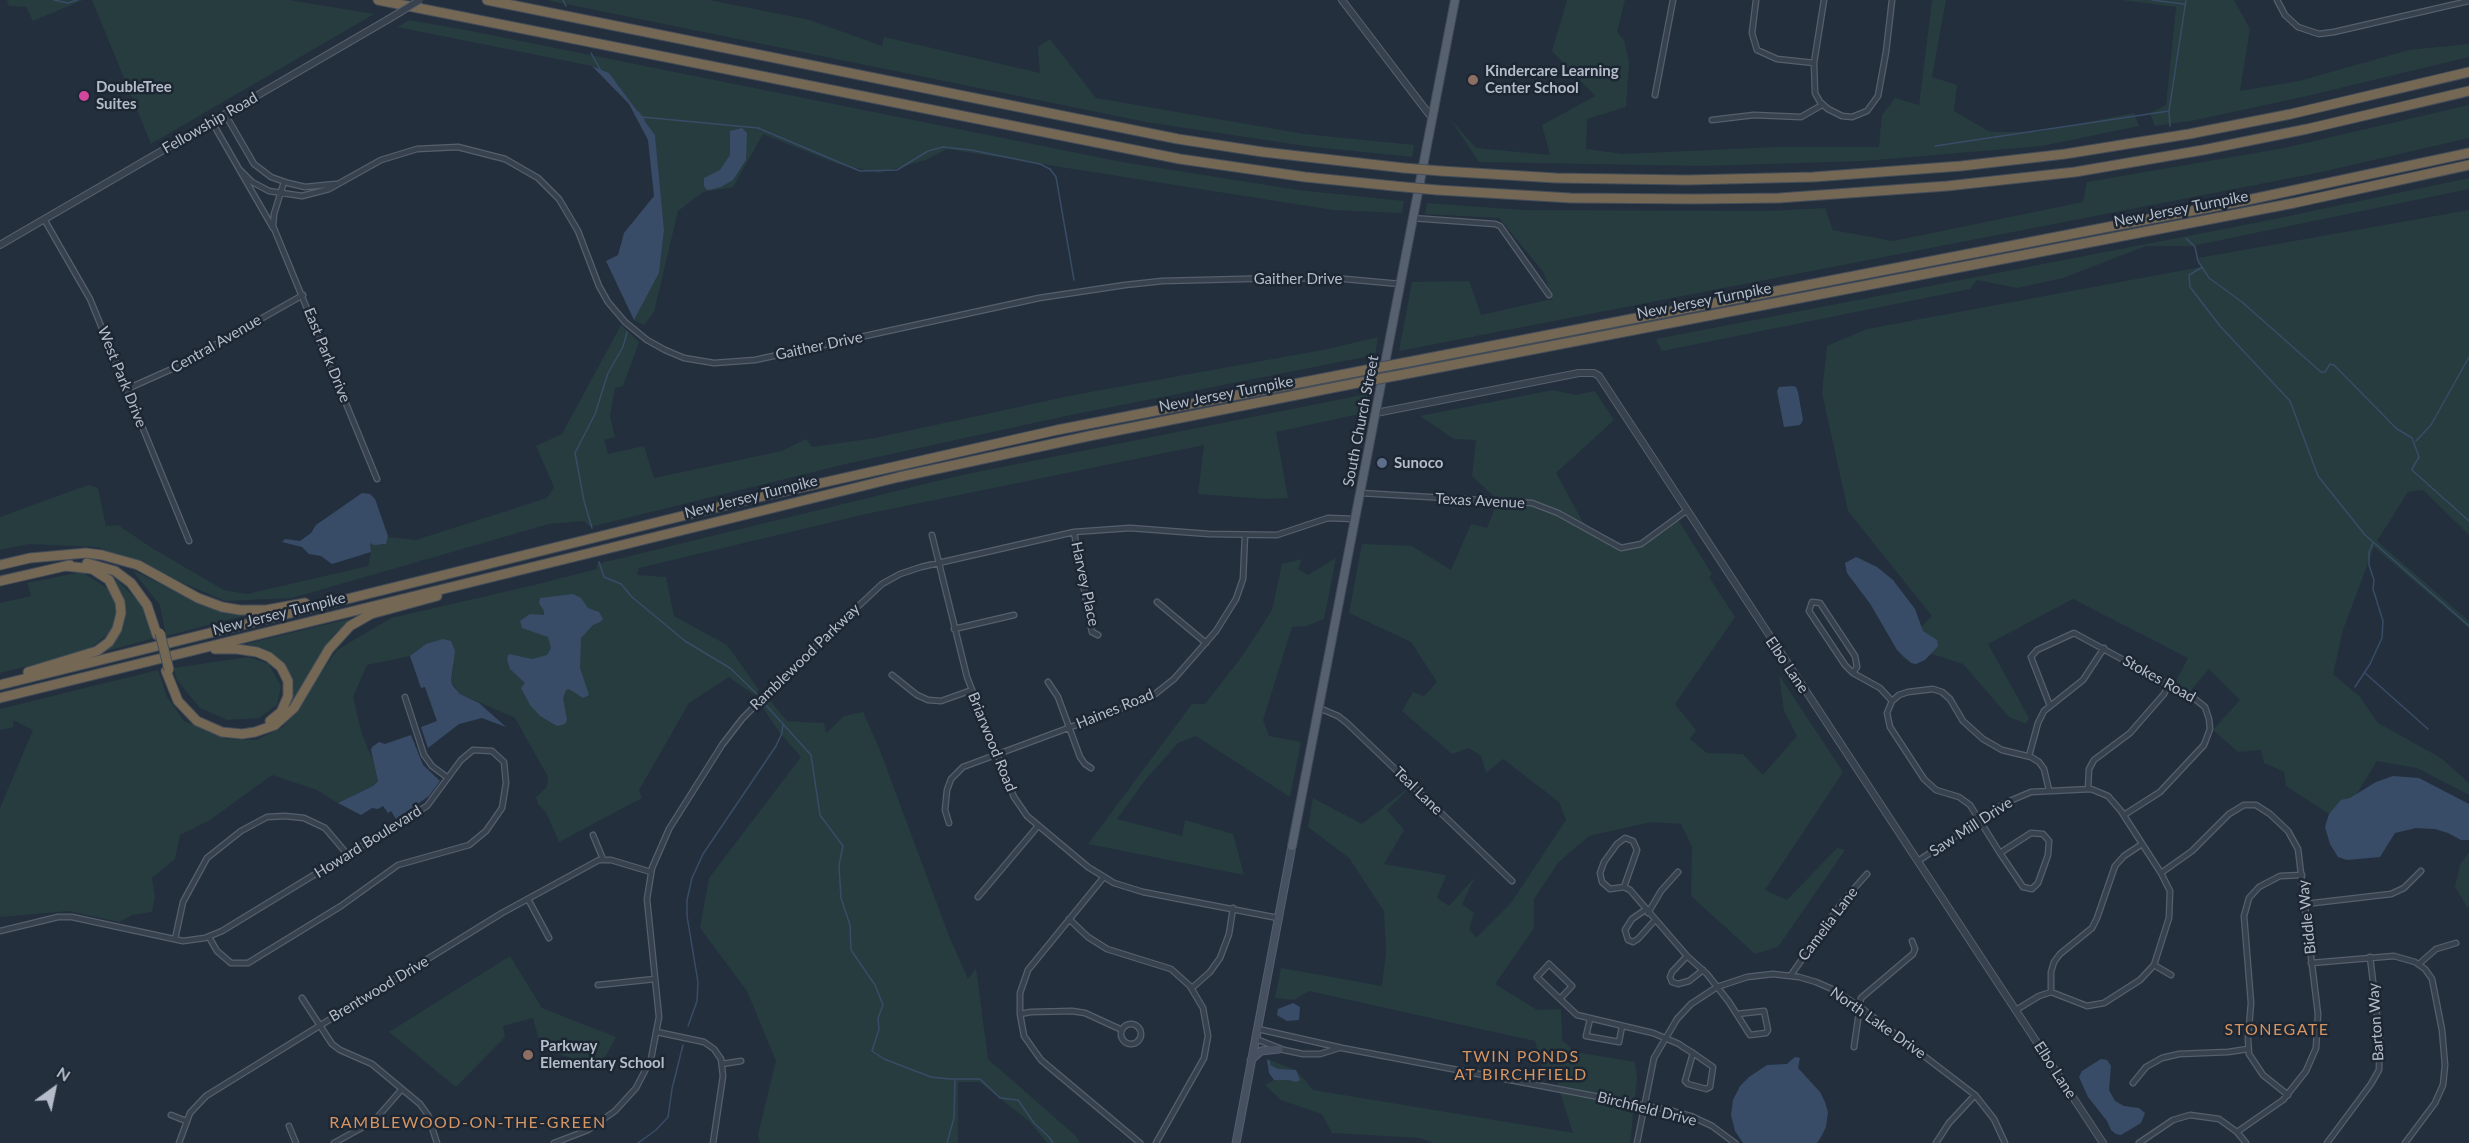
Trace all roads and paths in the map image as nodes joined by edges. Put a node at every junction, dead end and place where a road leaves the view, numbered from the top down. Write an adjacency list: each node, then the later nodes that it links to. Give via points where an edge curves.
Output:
1 (378, 0): 14 (highway, bridge, via 1180,159 1394,186 1571,198 1779,198 2075,172 2307,129)
2 (420, 0): 17 (street, Fellowship Road, bridge)
3 (487, 0): 13 (highway, bridge, via 1178,139 1404,168 1546,177 1813,177 1982,164 2189,134)
4 (1342, 0): 18 (street)
5 (1455, 0): 18 (main road, South Church Street)
6 (1673, 0): 15 (street)
7 (1756, 0): 12 (street, via 1752,33 1757,50 1777,59)
8 (1824, 0): 12 (street)
9 (1892, 0): 16 (street, via 1875,102 1867,111 1852,117)
10 (2277, 0): 11 (street, via 2298,27 2319,34)
11 (2469, 1)
12 (1814, 63): 16 (street, via 1815,93)
13 (2469, 72)
14 (2469, 91)
15 (1655, 95)
16 (1822, 105): 19 (street, via 1801,117 1754,115)
17 (225, 114): 20 (street, Fellowship Road); 24 (street, Gaither Drive, via 254,164)
18 (1432, 118): 27 (main road, South Church Street)
19 (1712, 120)
20 (212, 122): 23 (street, East Park Drive); 28 (street, Fellowship Road)
21 (2469, 153): 45 (highway, New Jersey Turnpike, bridge, via 2243,201 994,443)
22 (2469, 165): 49 (highway, New Jersey Turnpike, bridge, via 2263,209 1089,436 899,477)
23 (240, 170): 26 (street, Gaither Drive, via 260,187); 29 (street, East Park Drive)
24 (284, 182): 25 (street, Gaither Drive, via 314,187); 26 (street, East Park Drive)
25 (341, 183): 26 (street, Gaither Drive, via 309,195); 31 (street, Gaither Drive, via 390,157 417,149 478,150 514,163 559,199 578,231 602,291 625,322 665,351 712,363 756,360 1039,298 1125,285 1331,278)
26 (280, 194): 29 (street, East Park Drive, via 273,219)
27 (1412, 218): 31 (main road, South Church Street); 32 (street, via 1500,226)
28 (44, 219): 30 (street, Fellowship Road); 34 (street, West Park Drive, via 90,299)
29 (276, 233): 33 (street, East Park Drive)
30 (0, 245)
31 (1400, 284): 35 (main road, South Church Street)
32 (1549, 295)
33 (303, 296): 34 (street, Central Avenue, via 170,370); 36 (street, East Park Drive)
34 (127, 389): 43 (street, West Park Drive)
35 (1376, 413): 37 (main road, South Church Street); 38 (street, Elbo Lane, via 1593,373 1602,380)
36 (377, 479)
37 (1360, 493): 38 (street, Texas Avenue, via 1532,503 1622,548 1641,544); 39 (main road, South Church Street)
38 (1686, 511): 88 (street, Elbo Lane)
39 (1355, 519): 42 (street, Ramblewood Parkway, via 1328,518 1277,535); 70 (main road, South Church Street)
40 (1074, 532): 42 (street, Ramblewood Parkway, via 1130,528); 46 (street, Ramblewood Parkway); 55 (street, Harvey Place, via 1092,632)
41 (932, 535): 46 (street, Briarwood Road)
42 (1245, 535): 56 (street, Haines Road, via 1242,585 1229,612)
43 (189, 541)
44 (61, 555): 45 (highway, via 120,559 206,602 249,611 282,608 446,568); 47 (highway); 54 (highway, via 101,560 130,575 149,598)
45 (495, 562): 63 (highway, New Jersey Turnpike)
46 (939, 562): 53 (street, Briarwood Road); 90 (street, Ramblewood Parkway, via 882,584 750,711 722,745 674,819)
47 (0, 565)
48 (66, 566): 50 (highway); 54 (highway, via 95,564 126,578 143,598); 63 (highway, via 92,569 112,584 121,608 115,633 92,654)
49 (540, 567): 58 (highway, New Jersey Turnpike); 59 (highway, via 371,614 356,622 333,643 290,713 275,725 255,732 222,732 197,721 178,701)
50 (0, 581)
51 (1157, 602): 56 (street)
52 (1014, 615): 53 (street)
53 (954, 628): 65 (street, Briarwood Road)
54 (159, 634): 59 (highway, bridge)
55 (1098, 635)
56 (1206, 643): 71 (street, Haines Road, via 1155,694)
57 (2104, 648): 64 (street, Stokes Road); 69 (street, via 2083,680); 69 (street, Stokes Road, via 2074,633 2031,655)
58 (125, 667): 59 (highway, via 137,668 215,649 251,651 269,657 281,667 288,681 288,696 281,712 266,723 246,729 226,728 204,720 188,707); 67 (highway, New Jersey Turnpike)
59 (168, 671)
60 (1854, 673): 60 (street, via 1809,611 1812,602 1820,603 1855,656); 68 (street, via 1880,688)
61 (892, 675): 65 (street, via 928,700 941,701)
62 (1048, 682): 71 (street)
63 (0, 683)
64 (2168, 686): 76 (street, via 2130,733 2094,760 2089,769); 78 (street, Stokes Road, via 2202,704 2209,719 2209,735 2160,792)
65 (972, 690): 72 (street, Briarwood Road)
66 (405, 697): 75 (street, via 424,754)
67 (0, 698)
68 (1892, 701): 73 (street, via 1908,692 1938,690 1950,699 1962,721 1983,739 2006,752); 79 (street, via 1887,713 1890,728 1924,780 1936,790 1963,800)
69 (2050, 706): 73 (street, via 2039,719)
70 (1319, 708): 84 (main road, South Church Street); 96 (street, Teal Lane, via 1347,723)
71 (1069, 727): 72 (street, Haines Road); 74 (street, via 1082,760)
72 (996, 753): 80 (street, Haines Road, via 963,767 951,779 945,800); 81 (street, Briarwood Road, via 1017,804)
73 (2029, 756): 77 (street, via 2044,769)
74 (1091, 768)
75 (448, 778): 86 (street, Howard Boulevard, via 427,806); 107 (street, Howard Boulevard, via 472,750 492,751 504,762 502,808 486,831 469,845 398,865 369,888 248,963 231,963)
76 (2088, 789): 77 (street, Saw Mill Drive); 78 (street, Saw Mill Drive, via 2108,796)
77 (2049, 790): 79 (street, Saw Mill Drive, via 2018,796)
78 (2124, 815): 83 (street, Saw Mill Drive)
79 (1979, 820): 85 (street); 88 (street, Saw Mill Drive)
80 (949, 823)
81 (1038, 826): 95 (street, Briarwood Road); 98 (street)
82 (593, 835): 87 (street)
83 (2142, 844): 92 (street, Saw Mill Drive); 124 (street, via 2115,866 2092,928 2054,962)
84 (1292, 846): 103 (main road)
85 (2000, 853): 85 (street, via 2020,884 2032,889 2044,870 2049,841 2043,834 2031,833)
86 (348, 855): 107 (street, Howard Boulevard); 109 (street, via 325,828 304,818 267,817 241,831 207,858 183,902)
87 (603, 859): 90 (street); 99 (street, Brentwood Drive)
88 (1918, 861): 128 (street, Elbo Lane)
89 (2421, 871): 100 (street, via 2404,888 2391,894)
90 (651, 872): 120 (street, Ramblewood Parkway, via 647,910)
91 (1678, 872): 102 (street)
92 (2161, 873): 94 (street, Biddle Way, via 2192,851 2234,810 2250,804 2270,814 2292,836); 116 (street, via 2170,891 2171,905)
93 (1867, 874): 118 (street, Camelia Lane)
94 (2302, 875): 100 (street, Biddle Way); 141 (street, via 2284,875 2267,882 2255,891 2245,907 2251,1003)
95 (1103, 878): 101 (street, Briarwood Road, via 1136,890); 104 (street)
96 (1512, 881)
97 (1624, 887): 97 (street, via 1610,889 1602,882 1600,873 1604,862 1625,838 1633,841 1637,850); 102 (street)
98 (978, 897)
99 (528, 899): 108 (street); 132 (street, Brentwood Drive)
100 (2305, 904): 114 (street, Biddle Way)
101 (1233, 909): 103 (street, Briarwood Road); 123 (street, via 1220,958)
102 (1646, 911): 105 (street); 105 (street, via 1625,930 1628,940 1638,939)
103 (1278, 918): 134 (main road)
104 (1069, 919): 123 (street, via 1107,949 1165,966); 129 (street, via 1028,970 1020,993)
105 (1655, 920): 112 (street)
106 (0, 931): 109 (street, Howard Boulevard, via 72,917)
107 (209, 937): 109 (street, Howard Boulevard, via 194,941)
108 (549, 938)
109 (175, 939)
110 (1912, 941): 127 (street, via 1913,954 1863,996)
111 (2456, 943): 115 (street, via 2436,949)
112 (1687, 956): 117 (street); 117 (street, via 1672,972 1672,982 1689,981)
113 (2370, 957): 114 (street); 115 (street, via 2394,956); 172 (street, Barton Way, via 2380,1039 2379,1070)
114 (2311, 963): 150 (street, Biddle Way, via 2318,1037 2310,1065)
115 (2419, 964): 173 (street, via 2429,974 2436,991 2445,1078 2435,1103)
116 (2154, 965): 119 (street); 124 (street, via 2140,980 2104,1004 2087,1005)
117 (1703, 970): 122 (street)
118 (1791, 975): 122 (street, North Lake Drive, via 1755,975); 127 (street, North Lake Drive, via 1832,990)
119 (2171, 975)
120 (655, 979): 121 (street); 136 (street, Ramblewood Parkway)
121 (598, 985)
122 (1717, 987): 130 (street); 137 (street, North Lake Drive, via 1691,1004)
123 (1191, 988): 163 (street, via 1207,1022 1206,1051)
124 (2051, 992): 128 (street)
125 (302, 998): 132 (street)
126 (1560, 999): 126 (street, via 1537,977 1549,964 1572,986); 131 (street, via 1576,1016)
127 (1860, 1007): 139 (street); 149 (street, North Lake Drive)
128 (2016, 1010): 169 (street, Elbo Lane)
129 (1020, 1014): 135 (street, via 1085,1013); 162 (street, via 1024,1036 1041,1060)
130 (1737, 1014): 130 (street, via 1750,1035 1766,1034 1764,1011)
131 (1590, 1019): 133 (street); 133 (street, via 1586,1036 1619,1042)
132 (319, 1026): 148 (street, via 335,1047 372,1064); 153 (street, Brentwood Drive, via 206,1096)
133 (1622, 1026): 137 (street)
134 (1258, 1029): 138 (main road); 140 (street, Birchfield Drive)
135 (1122, 1030): 135 (street, via 1134,1025 1139,1028 1140,1038 1136,1043 1127,1043)
136 (657, 1032): 146 (street, via 704,1042 714,1049); 160 (street, Ramblewood Parkway, via 646,1069 630,1096 598,1124)
137 (1664, 1037): 143 (street); 151 (street, North Lake Drive, via 1654,1058)
138 (1256, 1039): 142 (street, Birchfield Drive); 144 (main road)
139 (1854, 1047)
140 (1342, 1048): 142 (street, Birchfield Drive, via 1320,1054); 151 (street, Birchfield Drive)
141 (2248, 1048): 147 (street, via 2162,1058 2146,1067); 150 (street, via 2256,1067)
142 (1279, 1049): 144 (main road, via 1261,1051)
143 (1693, 1053): 143 (street, via 1713,1067 1710,1087 1706,1089 1685,1081)
144 (1251, 1060): 164 (main road)
145 (741, 1061): 146 (street)
146 (722, 1064): 161 (street)
147 (2133, 1083)
148 (402, 1089): 158 (street, via 374,1121); 159 (street, via 424,1109)
149 (1975, 1095): 167 (street); 168 (street, North Lake Drive, via 1994,1119)
150 (2288, 1095): 155 (street, Biddle Way)
151 (1644, 1105): 165 (street, North Lake Drive); 166 (street, Birchfield Drive, via 1692,1116)
152 (171, 1115): 153 (street)
153 (186, 1121): 156 (street, Brentwood Drive)
154 (289, 1126): 157 (street)
155 (2237, 1132): 170 (street, via 2219,1119 2190,1115 2173,1120); 171 (street)
156 (179, 1143)
157 (296, 1143)
158 (334, 1143)
159 (437, 1143)
160 (554, 1143)
161 (713, 1143)
162 (1140, 1143)
163 (1156, 1143)
164 (1236, 1143)
165 (1637, 1143)
166 (1735, 1143)
167 (1936, 1143)
168 (2005, 1143)
169 (2103, 1143)
170 (2139, 1143)
171 (2246, 1143)
172 (2327, 1143)
173 (2405, 1143)

